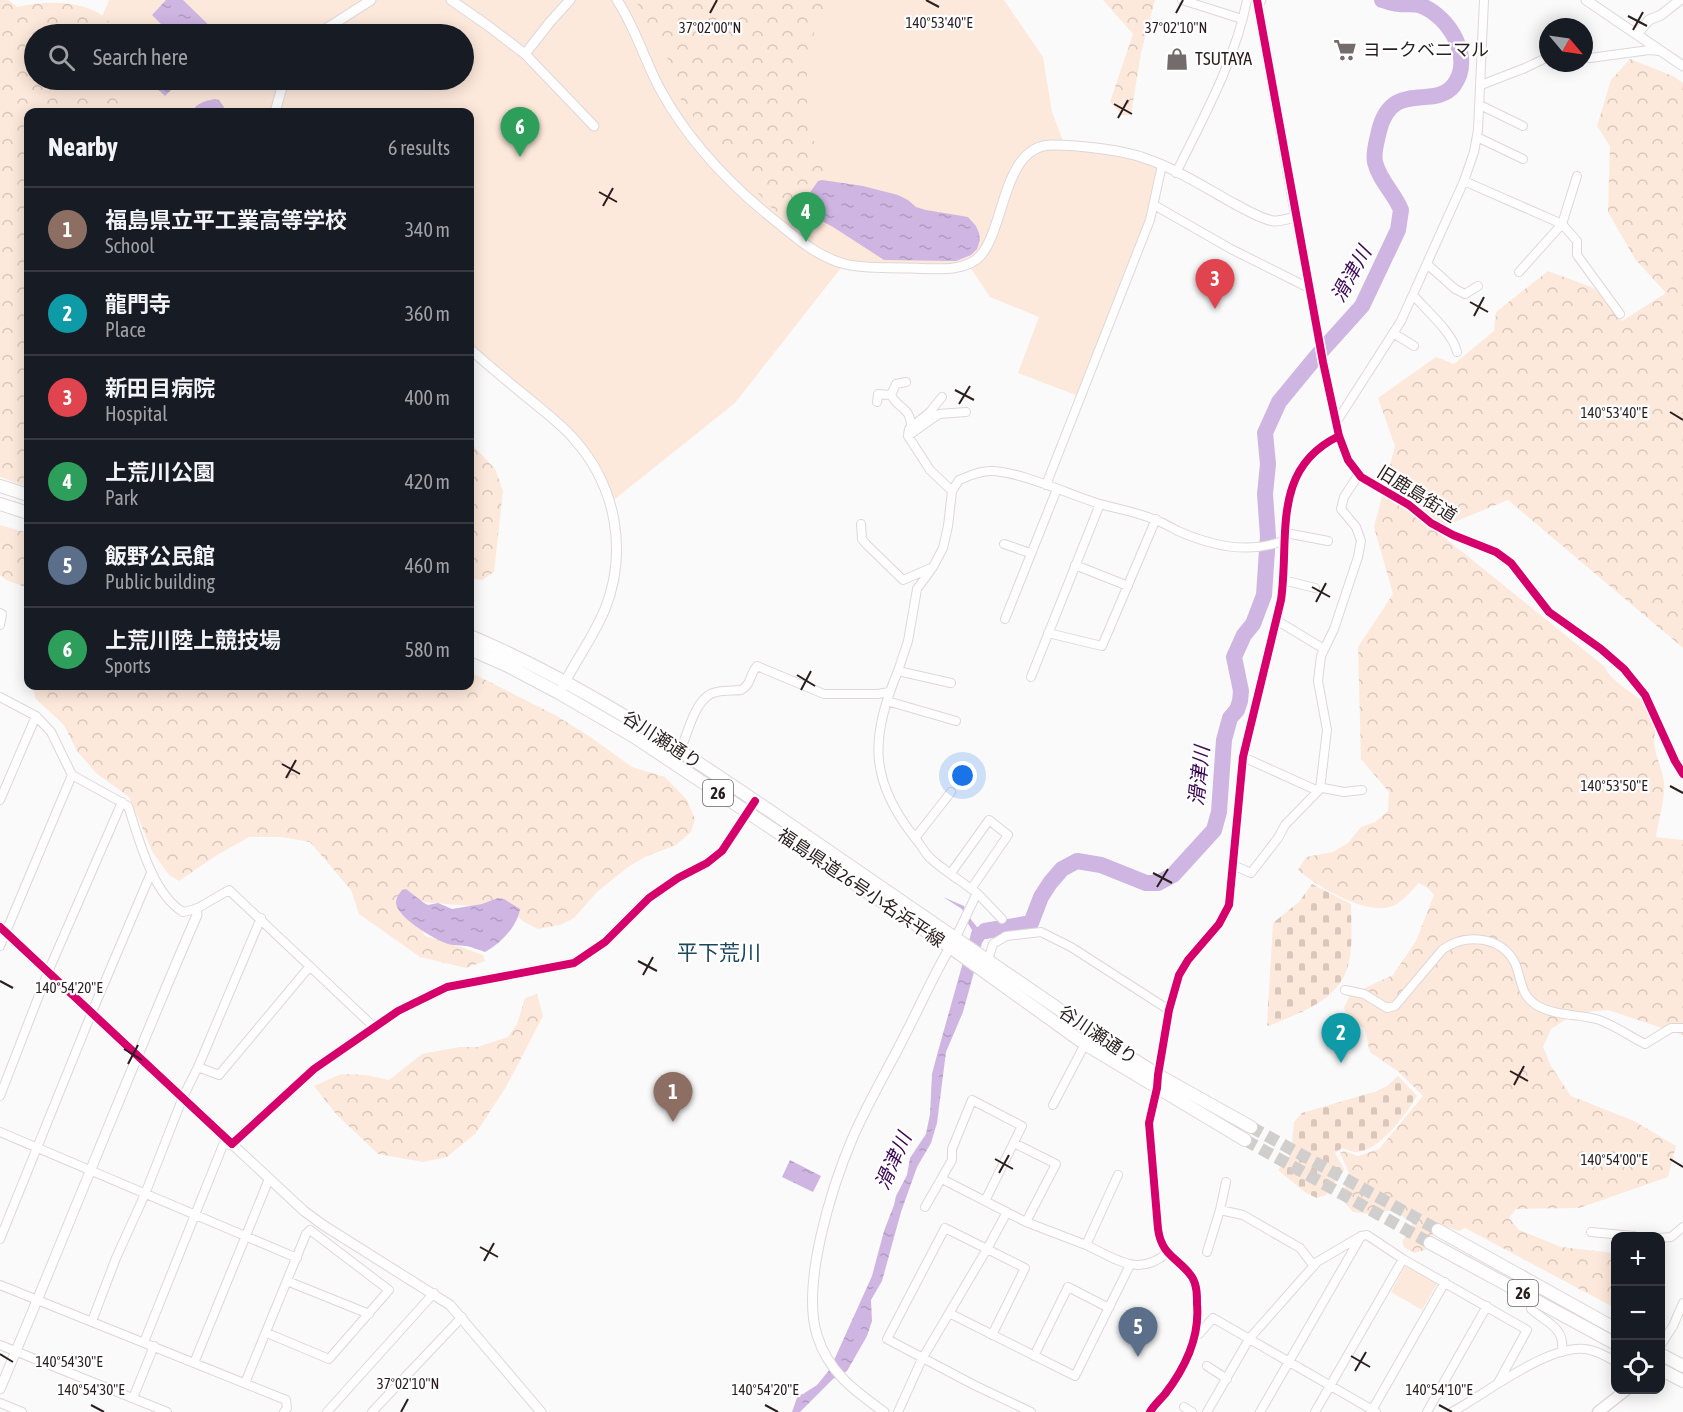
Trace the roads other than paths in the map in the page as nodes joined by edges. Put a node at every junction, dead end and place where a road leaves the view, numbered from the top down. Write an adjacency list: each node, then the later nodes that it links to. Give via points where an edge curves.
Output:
1 (371, 0): 12 (street)
2 (451, 0): 15 (street)
3 (570, 0): 15 (street)
4 (617, 0): 27 (street, via 661,91 724,176 794,236 844,264 936,268 968,264 981,255 1019,164 1036,148 1052,145 1118,152)
5 (1182, 0): 11 (street)
6 (1247, 0): 11 (street)
7 (1484, 0): 19 (street)
8 (1586, 0): 13 (street)
9 (1680, 0): 13 (street, via 1649,20)
10 (1258, 2): 32 (street)
11 (1242, 19): 28 (street, via 1211,102)
12 (334, 24)
13 (1637, 34): 14 (street)
14 (1662, 51): 16 (street); 18 (street)
15 (525, 54): 23 (street)
16 (1593, 58)
17 (1539, 61): 19 (street)
18 (1683, 66)
19 (1481, 84): 21 (street)
20 (281, 90): 22 (street)
21 (1480, 105): 24 (street); 25 (street)
22 (276, 108)
23 (594, 126)
24 (1523, 126)
25 (1477, 137): 26 (street); 30 (street)
26 (1523, 159)
27 (1162, 165): 28 (street); 31 (street)
28 (1176, 173): 32 (street, via 1275,221)
29 (1577, 176): 33 (street)
30 (1464, 181): 33 (street); 34 (street)
31 (1154, 205): 37 (street); 54 (street)
32 (1296, 217): 37 (street)
33 (1562, 225): 35 (street); 39 (street, via 1577,241 1577,255)
34 (1426, 264): 36 (street, via 1465,294); 38 (street)
35 (1519, 272)
36 (1478, 286)
37 (1309, 288): 49 (street, 旧鹿島街道)
38 (1413, 295): 40 (street); 43 (street, via 1443,328)
39 (1620, 314)
40 (1393, 333): 41 (street); 49 (street)
41 (1414, 346)
42 (474, 352): 84 (street, via 574,438 602,480 610,503 617,560 610,589 604,610)
43 (1457, 352)
44 (906, 382): 45 (street, via 896,384)
45 (891, 395): 47 (street, via 878,394); 50 (street, via 908,412)
46 (942, 397): 50 (street)
47 (877, 402)
48 (966, 412): 51 (street, via 939,414)
49 (1336, 421): 52 (street, 旧鹿島街道)
50 (911, 427): 51 (street)
51 (908, 436): 57 (street, via 930,470)
52 (1339, 436): 53 (street, 旧鹿島街道, via 1348,460); 64 (street, via 1301,466 1287,503)
53 (1359, 474): 79 (street, via 1344,496 1341,509 1359,533 1358,557); 92 (street, 旧鹿島街道, via 1431,523 1497,552 1511,563 1549,612 1624,669 1645,695)
54 (1046, 485): 56 (street); 57 (street, via 987,471 959,480)
55 (0, 486): 58 (main road)
56 (1057, 489): 60 (street); 67 (street)
57 (952, 491): 69 (street, via 943,549)
58 (24, 494)
59 (0, 504): 61 (main road)
60 (1100, 504): 62 (street); 68 (street)
61 (24, 512)
62 (1156, 519): 64 (street, via 1206,541 1235,548 1275,544); 71 (street)
63 (861, 524): 69 (street, via 862,539 903,580)
64 (1285, 537): 65 (street); 70 (street)
65 (1328, 541)
66 (1004, 544): 67 (street)
67 (1030, 553): 74 (street)
68 (1075, 565): 71 (street); 77 (street)
69 (933, 567): 81 (street, via 917,589)
70 (1283, 580): 72 (street); 75 (street)
71 (1128, 586): 77 (street, via 1102,646)
72 (1315, 588)
73 (0, 613): 76 (street)
74 (1005, 619)
75 (1276, 620): 79 (street); 91 (street)
76 (0, 625)
77 (1048, 633): 82 (street)
78 (474, 638): 84 (main road, 谷川瀬通り / 26)
79 (1324, 649): 94 (street, via 1318,681 1327,729)
80 (474, 651): 84 (main road, 福島県道26号小名浜平線 / 26)
81 (898, 671): 83 (street); 85 (street)
82 (1031, 677)
83 (951, 683)
84 (562, 688): 90 (main road, 谷川瀬通り / 26, via 623,714); 100 (main road, 福島県道26号小名浜平線 / 26)
85 (889, 692): 87 (street); 90 (street, via 824,694 757,666 747,687 708,696 696,710)
86 (0, 697): 88 (street)
87 (887, 701): 89 (street); 101 (street, via 880,731 879,766 891,805)
88 (36, 716): 93 (street, via 51,732); 97 (street)
89 (956, 721)
90 (680, 751): 98 (main road, 谷川瀬通り / 26)
91 (1243, 757): 94 (street); 102 (street)
92 (1683, 774)
93 (72, 775): 99 (street); 109 (street)
94 (1320, 789): 95 (street); 102 (street, via 1284,825 1251,873)
95 (1362, 790)
96 (951, 792): 101 (street)
97 (0, 800)
98 (755, 801): 100 (street); 110 (main road, 谷川瀬通り / 26)
99 (122, 802): 103 (street, via 128,806); 114 (street)
100 (747, 813): 110 (main road, 福島県道26号小名浜平線 / 26); 118 (street, via 722,851 649,898 605,942 574,963 447,987)
101 (915, 838): 104 (street, via 929,857)
102 (1233, 865): 116 (street, via 1229,905 1179,975)
103 (151, 873): 106 (street, via 176,907 183,912); 117 (street)
104 (951, 873): 105 (street); 105 (street, via 989,820 1008,834)
105 (974, 891): 108 (street); 110 (street)
106 (196, 909): 107 (street, via 229,890); 121 (street, via 197,915)
107 (261, 918): 113 (street); 122 (street)
108 (1002, 919)
109 (3, 930): 111 (street); 114 (street)
110 (956, 945): 112 (main road, 福島県道26号小名浜平線 / 26); 214 (street, via 853,1137 822,1232 812,1282 813,1320 824,1354 842,1380)
111 (0, 946)
112 (983, 961): 116 (street, via 993,944 1006,936 1041,932); 120 (main road, 福島県道26号小名浜平線 / 26); 123 (main road, 谷川瀬通り / 26)
113 (310, 966): 118 (street); 122 (street, via 219,1075)
114 (48, 972): 117 (street); 124 (street)
115 (1345, 990): 119 (street, via 1364,994 1390,1009 1443,949 1452,943 1477,939 1508,954 1524,993 1548,1011 1598,1019 1646,1044 1671,1028)
116 (1169, 1010): 123 (street)
117 (92, 1012): 121 (street); 132 (street)
118 (374, 1027): 131 (street, via 314,1069)
119 (1683, 1028)
120 (1085, 1044): 123 (main road, 福島県道26号小名浜平線 / 26); 126 (street)
121 (137, 1054): 125 (street); 133 (street)
122 (198, 1067): 125 (street)
123 (1157, 1081): 127 (main road, 谷川瀬通り / 26); 129 (main road, 福島県道26号小名浜平線 / 26); 157 (street, via 1149,1123 1159,1240)
124 (0, 1096)
125 (183, 1097): 131 (street); 138 (street)
126 (1053, 1105)
127 (1251, 1126)
128 (0, 1132): 132 (street)
129 (1245, 1140)
130 (1014, 1143): 136 (street, via 1022,1126 972,1100); 139 (street); 144 (street, via 1056,1164)
131 (232, 1144): 135 (street); 143 (street, via 223,1145)
132 (38, 1148): 133 (street); 152 (street)
133 (92, 1171): 138 (street); 168 (street)
134 (1118, 1175): 154 (street)
135 (269, 1179): 149 (street); 166 (street, via 323,1225)
136 (942, 1179): 139 (street); 140 (street)
137 (1226, 1182): 141 (street)
138 (146, 1194): 143 (street); 175 (street)
139 (985, 1201): 142 (street)
140 (925, 1207)
141 (1220, 1210): 156 (street); 161 (street, via 1242,1215 1300,1248)
142 (1007, 1212): 144 (street); 155 (street)
143 (195, 1215): 149 (street); 183 (street)
144 (1026, 1222): 154 (street)
145 (1683, 1227): 151 (street)
146 (1438, 1230): 165 (main road, 26)
147 (1591, 1232): 148 (street)
148 (1611, 1234)
149 (246, 1236): 158 (street); 193 (street)
150 (1361, 1236): 159 (street, via 1367,1235); 161 (street); 192 (street)
151 (1665, 1238)
152 (0, 1239)
153 (1430, 1243): 167 (main road, 26)
154 (1086, 1245): 160 (street)
155 (987, 1249): 172 (street); 179 (street, via 1025,1268); 190 (street, via 945,1228 887,1339)
156 (1207, 1252)
157 (1167, 1253): 160 (street, via 1147,1266); 178 (street, via 1196,1283)
158 (297, 1258): 162 (street); 173 (street, via 310,1230 389,1290)
159 (1403, 1259): 163 (street); 201 (street)
160 (1130, 1265): 171 (street)
161 (1314, 1266): 180 (street)
162 (287, 1281): 173 (street); 177 (street)
163 (1445, 1282): 170 (street); 207 (street)
164 (0, 1285): 168 (street)
165 (1539, 1286): 167 (street); 176 (main road, 26)
166 (434, 1293): 174 (street); 211 (street)
167 (1532, 1298): 182 (main road, 26); 187 (street, via 1531,1309 1558,1330 1563,1340)
168 (37, 1299): 175 (street); 186 (street)
169 (1683, 1303): 181 (street)
170 (1487, 1306): 200 (street, via 1527,1330); 222 (street)
171 (1109, 1308): 188 (street, via 1075,1376); 188 (street, via 1068,1287)
172 (949, 1313): 179 (street); 190 (street)
173 (369, 1314): 177 (street, via 329,1359)
174 (462, 1317): 212 (street); 213 (street)
175 (92, 1321): 183 (street)
176 (1611, 1326)
177 (267, 1333): 199 (street)
178 (1197, 1334): 180 (street, via 1213,1318); 217 (street, via 1179,1374)
179 (992, 1335): 188 (street)
180 (1249, 1340): 192 (street); 197 (street)
181 (1664, 1340)
182 (1611, 1341)
183 (144, 1342): 185 (street)
184 (0, 1345): 186 (street)
185 (154, 1346): 193 (street); 204 (street)
186 (16, 1351): 202 (street); 204 (street)
187 (1562, 1352): 191 (street, via 1589,1349); 200 (street)
188 (1034, 1356)
189 (1665, 1357): 195 (main road)
190 (922, 1359): 215 (street); 216 (street)
191 (1611, 1360)
192 (1290, 1362): 201 (street); 220 (street)
193 (194, 1363): 199 (street)
194 (1207, 1366): 197 (street)
195 (1683, 1366)
196 (1665, 1371): 198 (main road)
197 (1227, 1378): 219 (street)
198 (1683, 1381)
199 (245, 1383): 210 (street, via 286,1400)
200 (1498, 1383): 223 (street)
201 (1330, 1386): 207 (street); 221 (street)
202 (0, 1389)
203 (1620, 1394): 224 (main road)
204 (133, 1398): 209 (street)
205 (0, 1403): 208 (street)
206 (1184, 1407): 218 (street)
207 (1373, 1411)
208 (22, 1412)
209 (166, 1412)
210 (284, 1412)
211 (327, 1412)
212 (372, 1412)
213 (541, 1412)
214 (884, 1412)
215 (898, 1412)
216 (1031, 1412)
217 (1150, 1412)
218 (1192, 1412)
219 (1207, 1412)
220 (1260, 1412)
221 (1315, 1412)
222 (1426, 1412)
223 (1452, 1412)
224 (1598, 1412)

